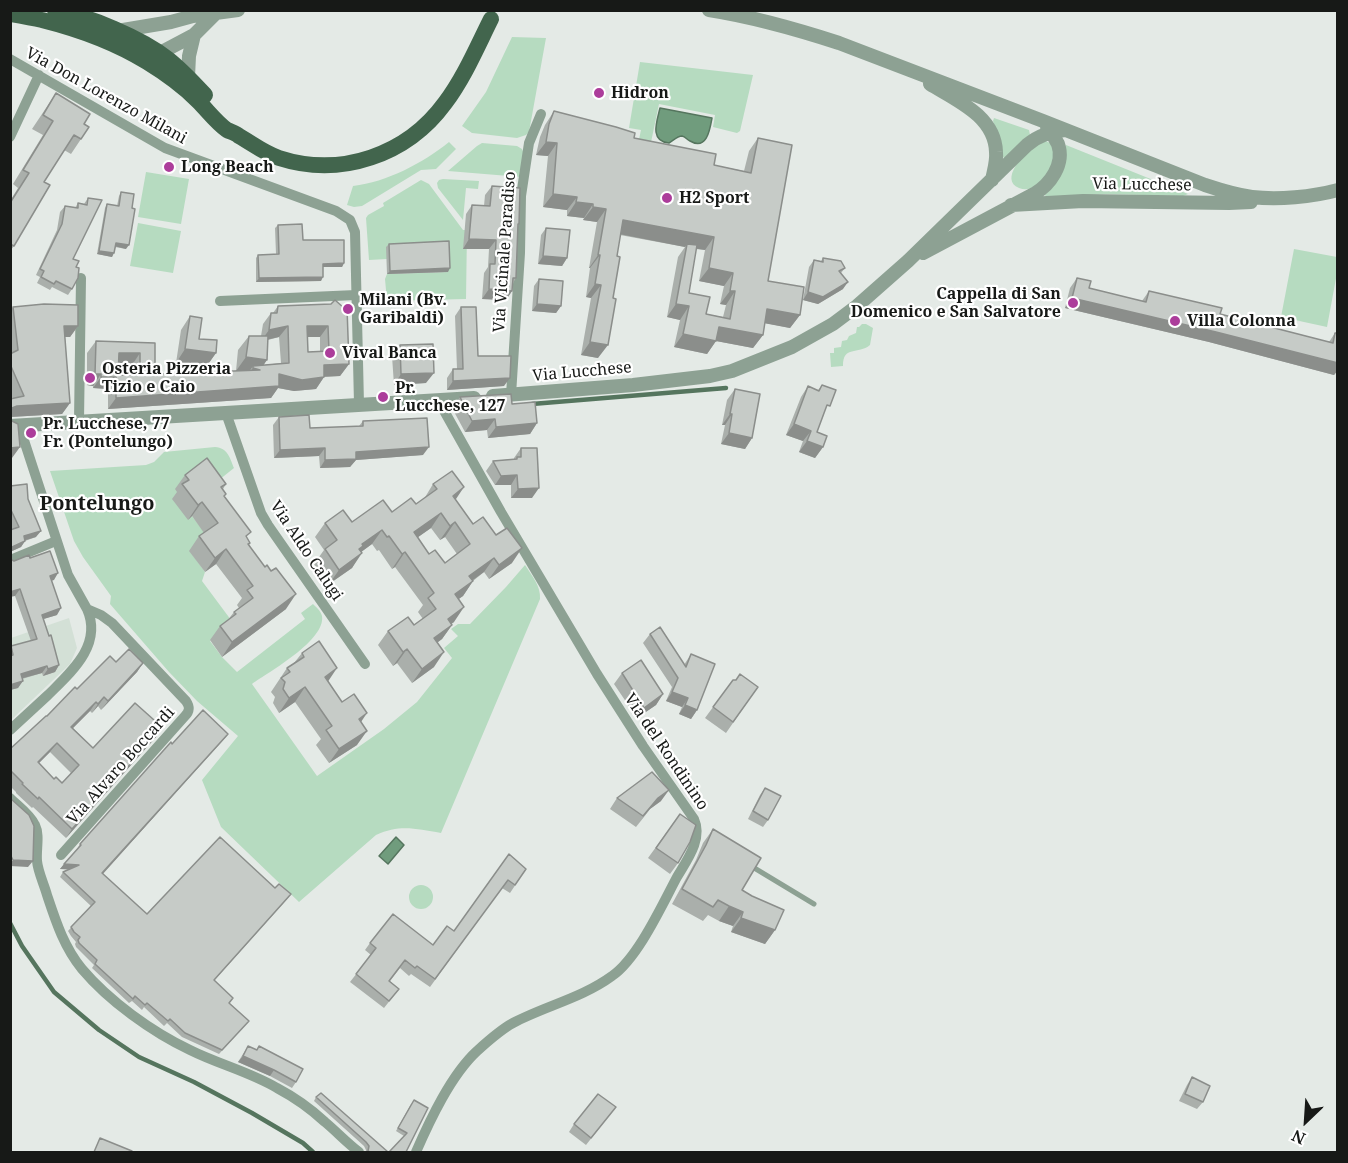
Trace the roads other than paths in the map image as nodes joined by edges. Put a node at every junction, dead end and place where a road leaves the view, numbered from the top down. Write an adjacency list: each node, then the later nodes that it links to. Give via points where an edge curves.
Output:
1 (17, 10): 5 (main road)
2 (54, 10): 9 (main road)
3 (238, 10): 6 (street)
4 (710, 10): 13 (street, via 809,33)
5 (10, 13): 11 (main road)
6 (216, 13): 8 (street); 10 (street)
7 (491, 19): 18 (main road, via 446,102 428,124 391,149 348,163 304,164 269,153)
8 (171, 22): 9 (street); 11 (street, via 158,33)
9 (117, 31): 11 (main road)
10 (194, 35): 11 (street); 15 (street)
11 (152, 54): 15 (main road); 18 (main road, via 162,71 221,125)
12 (10, 59): 14 (street, Via Don Lorenzo Milani)
13 (905, 68): 17 (street); 20 (street, via 985,122 996,150)
14 (39, 75): 19 (street); 26 (street, Via Don Lorenzo Milani, via 171,151 346,216 355,232)
15 (188, 77): 18 (main road)
16 (541, 114): 28 (street, Via Vicinale Paradiso, via 529,143 520,196)
17 (1047, 126): 20 (street, Via Lucchese); 22 (street, Via Lucchese, via 1065,129 1205,185); 23 (street, Via Lucchese, via 1058,144 1053,176 1045,187)
18 (238, 134)
19 (10, 137)
20 (991, 181): 24 (street, Via Lucchese)
21 (1338, 190): 22 (street, Via Lucchese)
22 (1273, 198): 23 (street, Via Lucchese, via 1229,203 1083,201)
23 (1011, 205): 24 (street, Via Lucchese)
24 (908, 261): 28 (street, Via Lucchese, via 833,324 792,347 732,371)
25 (81, 278): 32 (street)
26 (356, 295): 27 (street); 30 (street, Via Don Lorenzo Milani)
27 (220, 301)
28 (511, 395): 29 (street, Via Lucchese)
29 (438, 400): 30 (street, Via Lucchese); 44 (street, Via del Rondinino, via 597,674 694,819 702,837 644,938 622,967 579,995 510,1024 475,1053 439,1104)
30 (359, 404): 31 (street, Via Lucchese)
31 (226, 413): 32 (street, Via Lucchese); 37 (street, Via Aldo Calugi, via 261,513)
32 (79, 421): 33 (street, Via Lucchese)
33 (15, 425): 34 (street)
34 (56, 542): 35 (street); 36 (street)
35 (10, 560)
36 (87, 609): 38 (street, via 92,628 81,660); 40 (street, Via Alvaro Boccardi, via 112,623 186,701 189,710)
37 (365, 664)
38 (10, 730)
39 (10, 798): 43 (street, via 36,827 39,869 56,923 66,947 93,981 130,1013 188,1050 288,1094)
40 (61, 855)
41 (747, 864): 42 (lane)
42 (814, 904)
43 (359, 1152)
44 (416, 1152)

